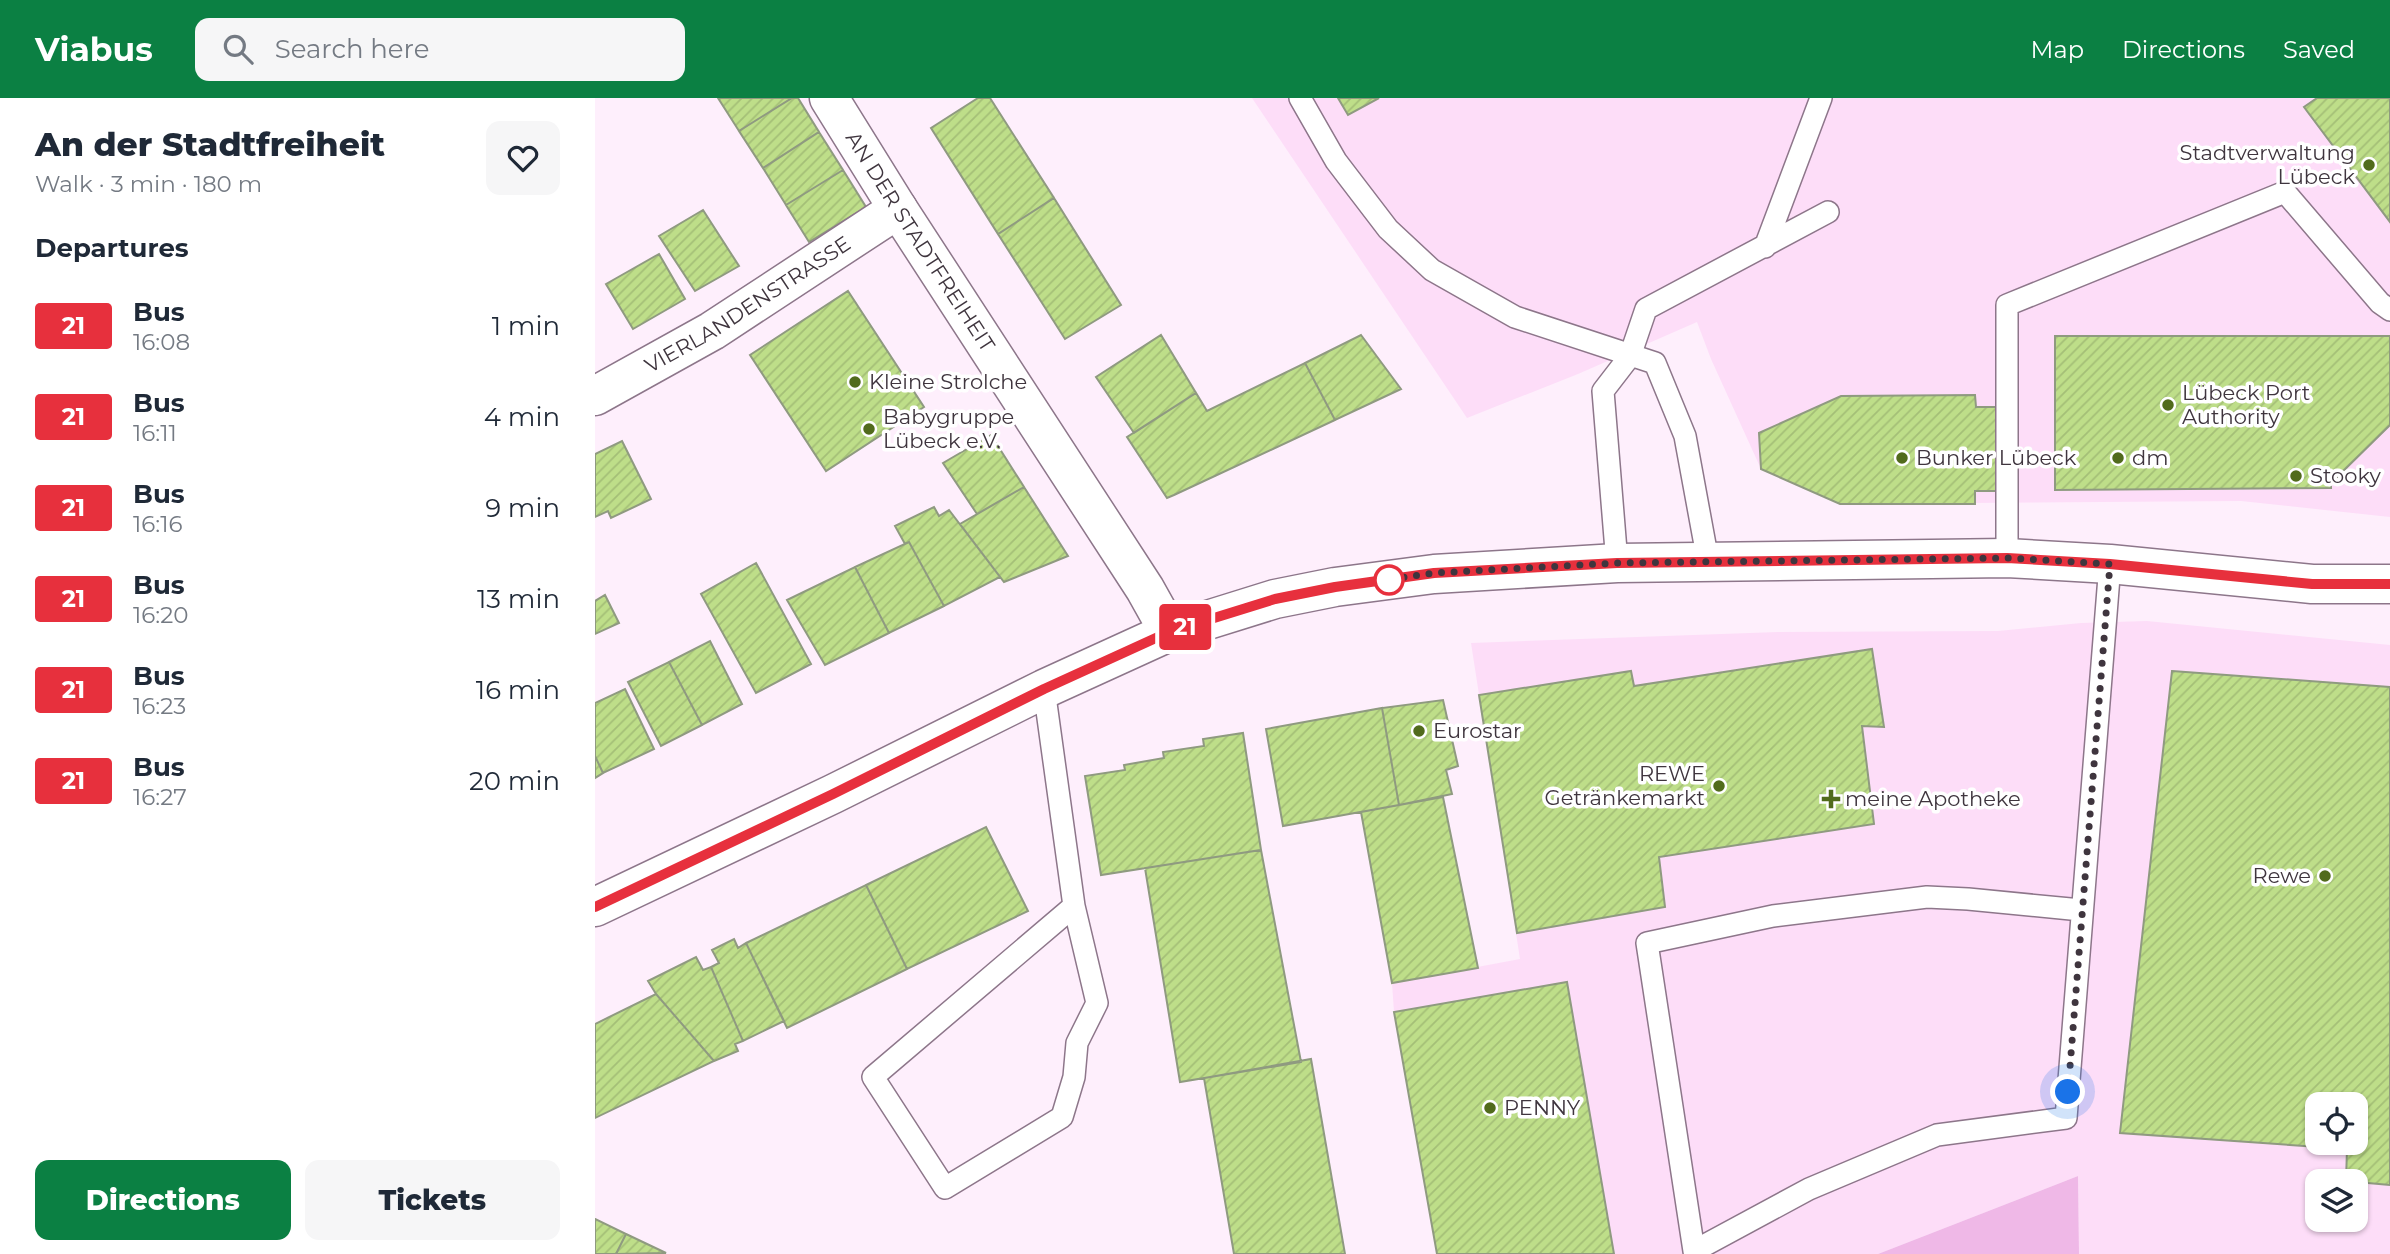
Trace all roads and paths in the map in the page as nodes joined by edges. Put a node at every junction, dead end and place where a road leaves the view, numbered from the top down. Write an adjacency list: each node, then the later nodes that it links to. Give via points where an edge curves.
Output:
1 (829, 98): 4 (main road, AN DER STADTFREIHEIT)
2 (1300, 98): 8 (lane, via 1336,161 1388,229 1432,270 1515,317)
3 (1821, 98): 6 (lane)
4 (898, 209): 9 (main road, VIERLANDENSTRASSE, via 712,331); 15 (main road, AN DER STADTFREIHEIT)
5 (1828, 212): 6 (lane)
6 (1765, 247): 8 (lane, via 1646,309)
7 (2390, 310): 10 (lane, via 2285,192 2007,305)
8 (1630, 356): 11 (lane, via 1655,363 1685,436); 12 (lane, via 1603,391)
9 (595, 396)
10 (2007, 558): 11 (main road); 13 (main road)
11 (1708, 561): 12 (main road)
12 (1617, 563): 15 (main road, via 1434,573 1335,587 1275,599)
13 (2110, 564): 14 (main road, via 2312,584); 19 (lane)
14 (2390, 584)
15 (1169, 632): 16 (main road)
16 (1044, 689): 17 (lane); 18 (main road)
17 (1074, 906): 17 (lane, via 1097,1003 1077,1043 1074,1077 1062,1116 945,1188 873,1077)
18 (595, 907)
19 (2081, 911): 19 (lane, via 2066,1118 1937,1135 1809,1189 1694,1251 1647,943 1773,916 1927,897)

